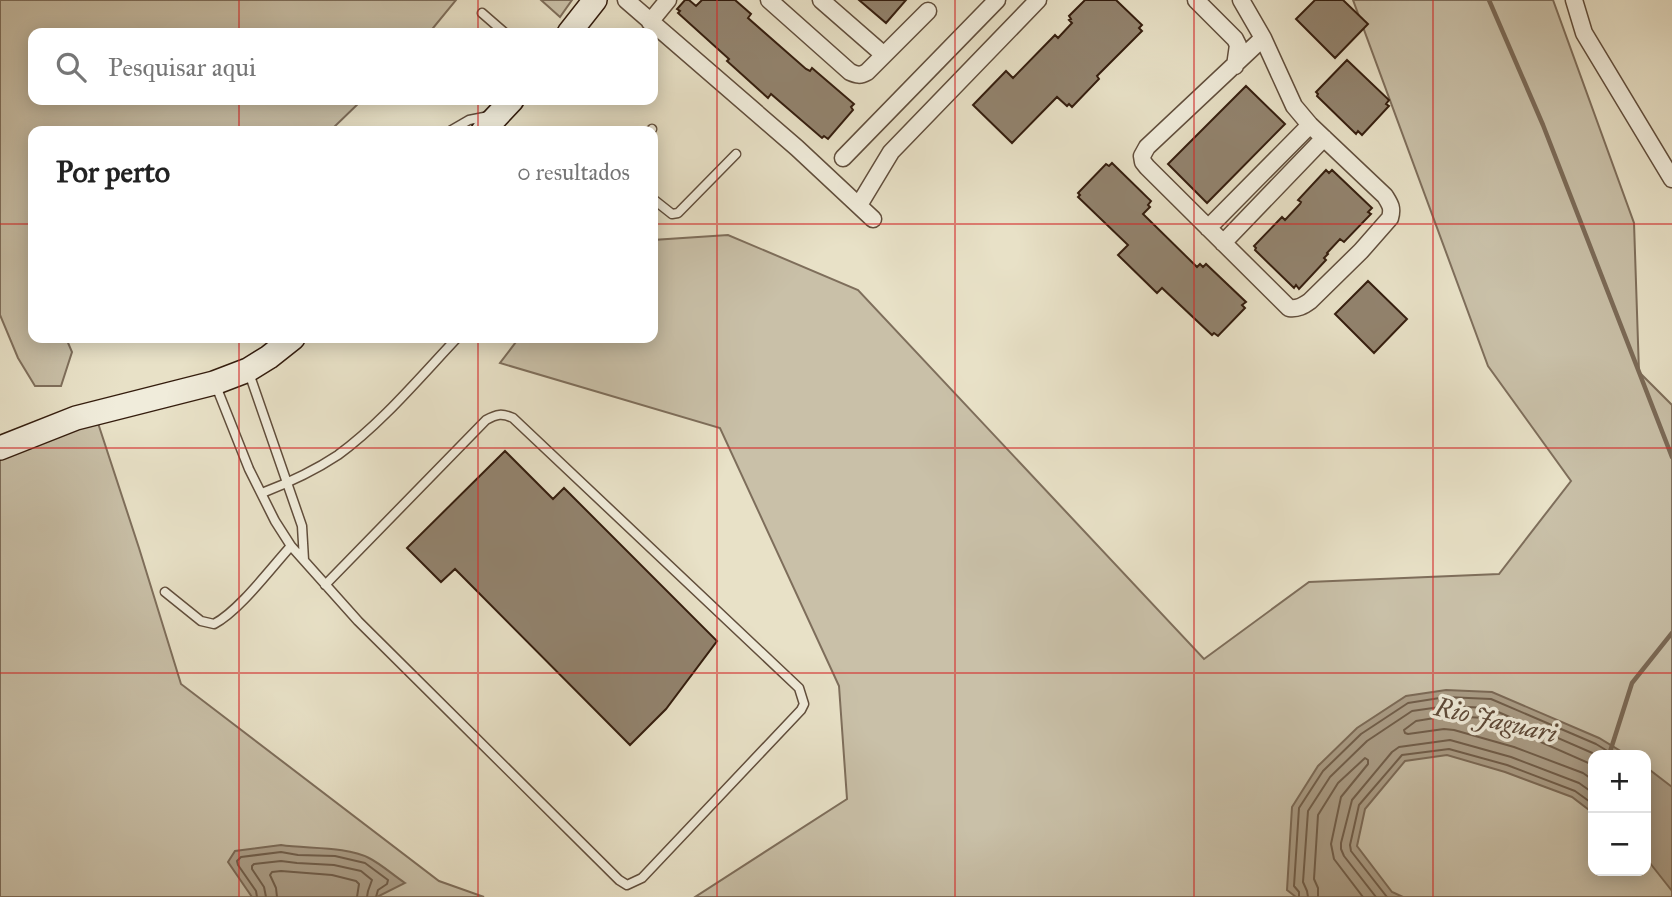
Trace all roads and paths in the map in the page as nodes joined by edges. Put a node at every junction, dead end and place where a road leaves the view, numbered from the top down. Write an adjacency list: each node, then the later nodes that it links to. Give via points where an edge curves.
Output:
1 (595, 0): 15 (street)
2 (627, 0): 13 (street)
3 (668, 0): 13 (street)
4 (769, 0): 19 (street, via 856,75)
5 (821, 0): 19 (street)
6 (997, 0): 25 (street)
7 (1038, 0): 27 (street)
8 (1196, 0): 20 (street, via 1238,45)
9 (1241, 0): 18 (street)
10 (1574, 0): 30 (street, via 1584,33)
11 (928, 11): 19 (street)
12 (482, 13): 14 (lane)
13 (650, 22): 16 (street)
14 (499, 28)
15 (573, 28)
16 (657, 28)
17 (658, 29): 32 (street)
18 (1263, 38): 20 (street); 22 (street, via 1294,106)
19 (884, 55)
20 (1234, 66): 34 (street, via 1142,156 1147,167)
21 (506, 107): 23 (lane); 24 (street)
22 (1310, 125): 26 (street); 34 (street)
23 (459, 126)
24 (488, 126)
25 (870, 130): 27 (street); 29 (street)
26 (1324, 138): 35 (street); 35 (street, via 1391,205 1390,218 1361,251 1310,301 1295,309)
27 (891, 152): 32 (street)
28 (736, 154): 31 (lane, via 678,213 672,214)
29 (843, 158)
30 (1672, 179)
31 (658, 203)
32 (859, 205): 33 (street)
33 (873, 219)
34 (1208, 228): 35 (street)
35 (1223, 243)
36 (287, 343): 38 (street)
37 (452, 343): 41 (lane, via 370,428 339,454)
38 (248, 370): 39 (street); 41 (lane)
39 (215, 383): 40 (street, via 76,418); 42 (lane)
40 (0, 448)
41 (287, 484): 42 (lane); 44 (lane, via 302,526)
42 (261, 493): 43 (lane)
43 (290, 546): 44 (lane); 46 (lane, via 224,619 214,624 201,621)
44 (304, 561): 45 (lane)
45 (326, 585): 45 (lane, via 377,641 627,885 642,878 804,704 799,688 503,413 486,420)
46 (164, 592)

